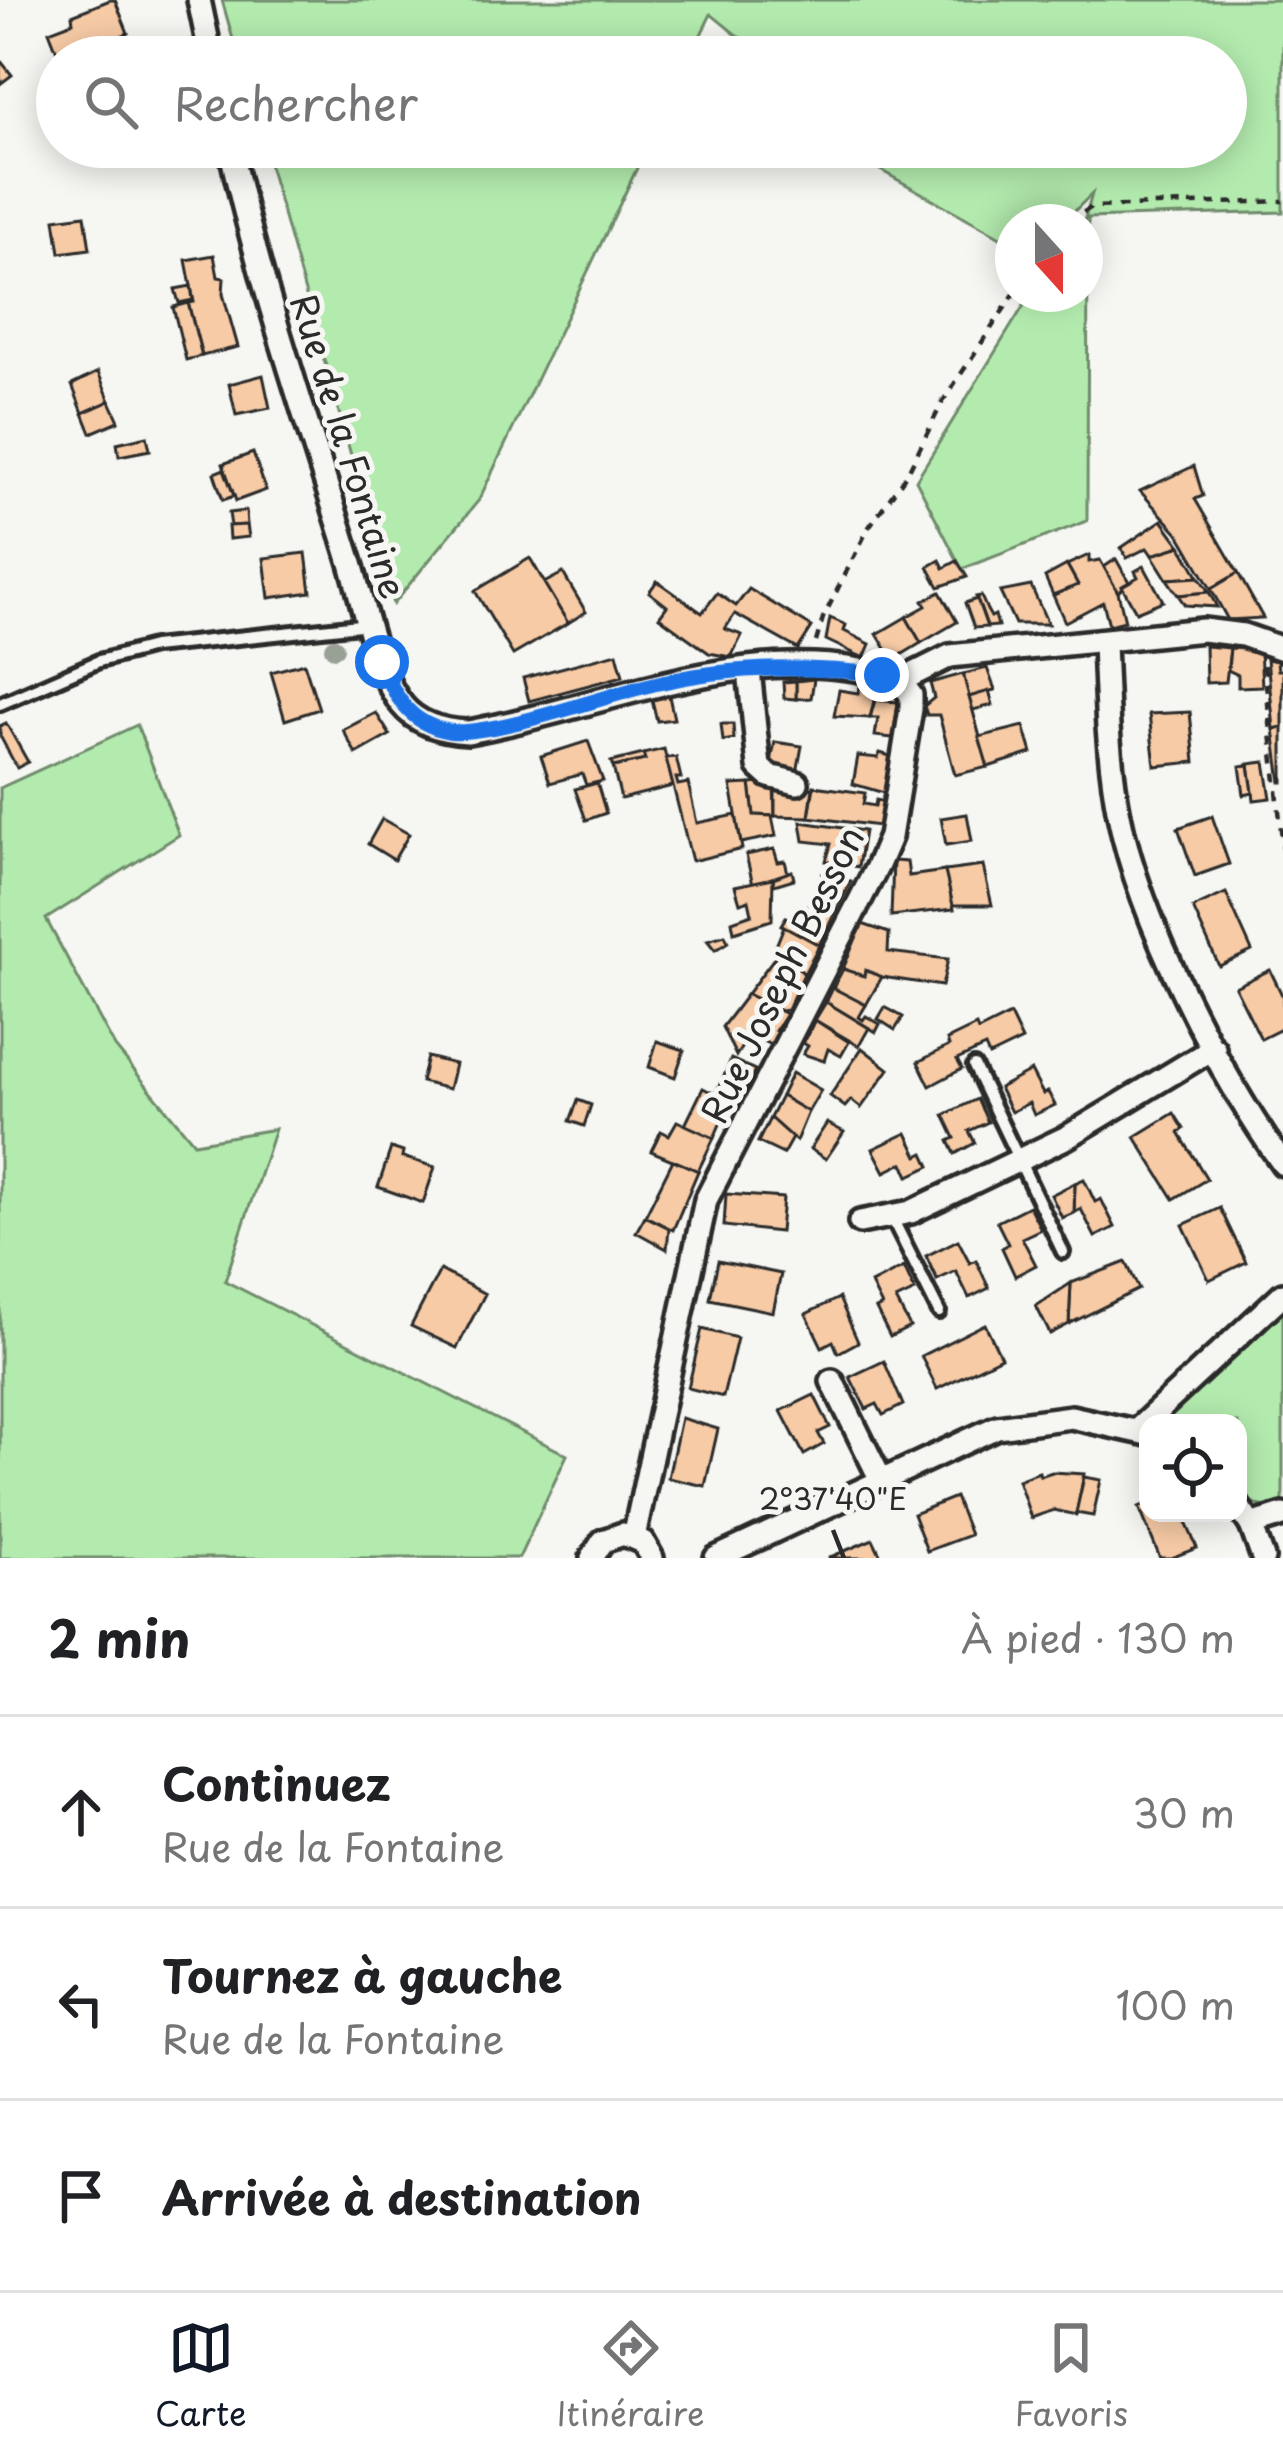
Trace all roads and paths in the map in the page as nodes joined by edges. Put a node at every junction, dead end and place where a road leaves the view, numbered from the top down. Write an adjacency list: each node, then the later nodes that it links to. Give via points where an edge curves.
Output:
1 (199, 0): 2 (street)
2 (207, 36)
3 (235, 168): 7 (street, Rue de la Fontaine)
4 (1283, 201): 5 (path)
5 (1103, 207)
6 (1002, 312): 10 (path, via 869,527 823,618)
7 (370, 624): 11 (street, Rue de la Fontaine, via 405,710 447,731); 13 (lane, via 153,647)
8 (1104, 641): 9 (street, via 1203,630); 12 (street, via 950,656); 16 (street, via 1120,820 1158,930)
9 (1273, 645): 15 (path)
10 (812, 666): 11 (street, Rue de la Fontaine); 12 (street, Rue de la Fontaine)
11 (749, 670): 14 (street, via 759,766)
12 (900, 681): 32 (street, Rue Joseph Besson, via 911,709 890,837 706,1200)
13 (0, 704)
14 (797, 783)
15 (1283, 849)
16 (1214, 1048): 18 (street); 19 (street)
17 (974, 1066): 18 (lane)
18 (1019, 1160): 20 (street); 22 (lane)
19 (1283, 1164)
20 (892, 1218): 21 (street); 24 (lane)
21 (860, 1222)
22 (1064, 1252)
23 (1283, 1294): 26 (street)
24 (939, 1312)
25 (832, 1381): 28 (street)
26 (1161, 1414)
27 (1139, 1431): 28 (street, via 1033,1420 967,1439)
28 (881, 1480): 35 (street)
29 (1247, 1515): 30 (street)
30 (1283, 1515)
31 (1247, 1520): 36 (street)
32 (634, 1537): 33 (street, via 612,1536); 34 (street)
33 (592, 1558)
34 (652, 1558)
35 (716, 1558)
36 (1263, 1558)

